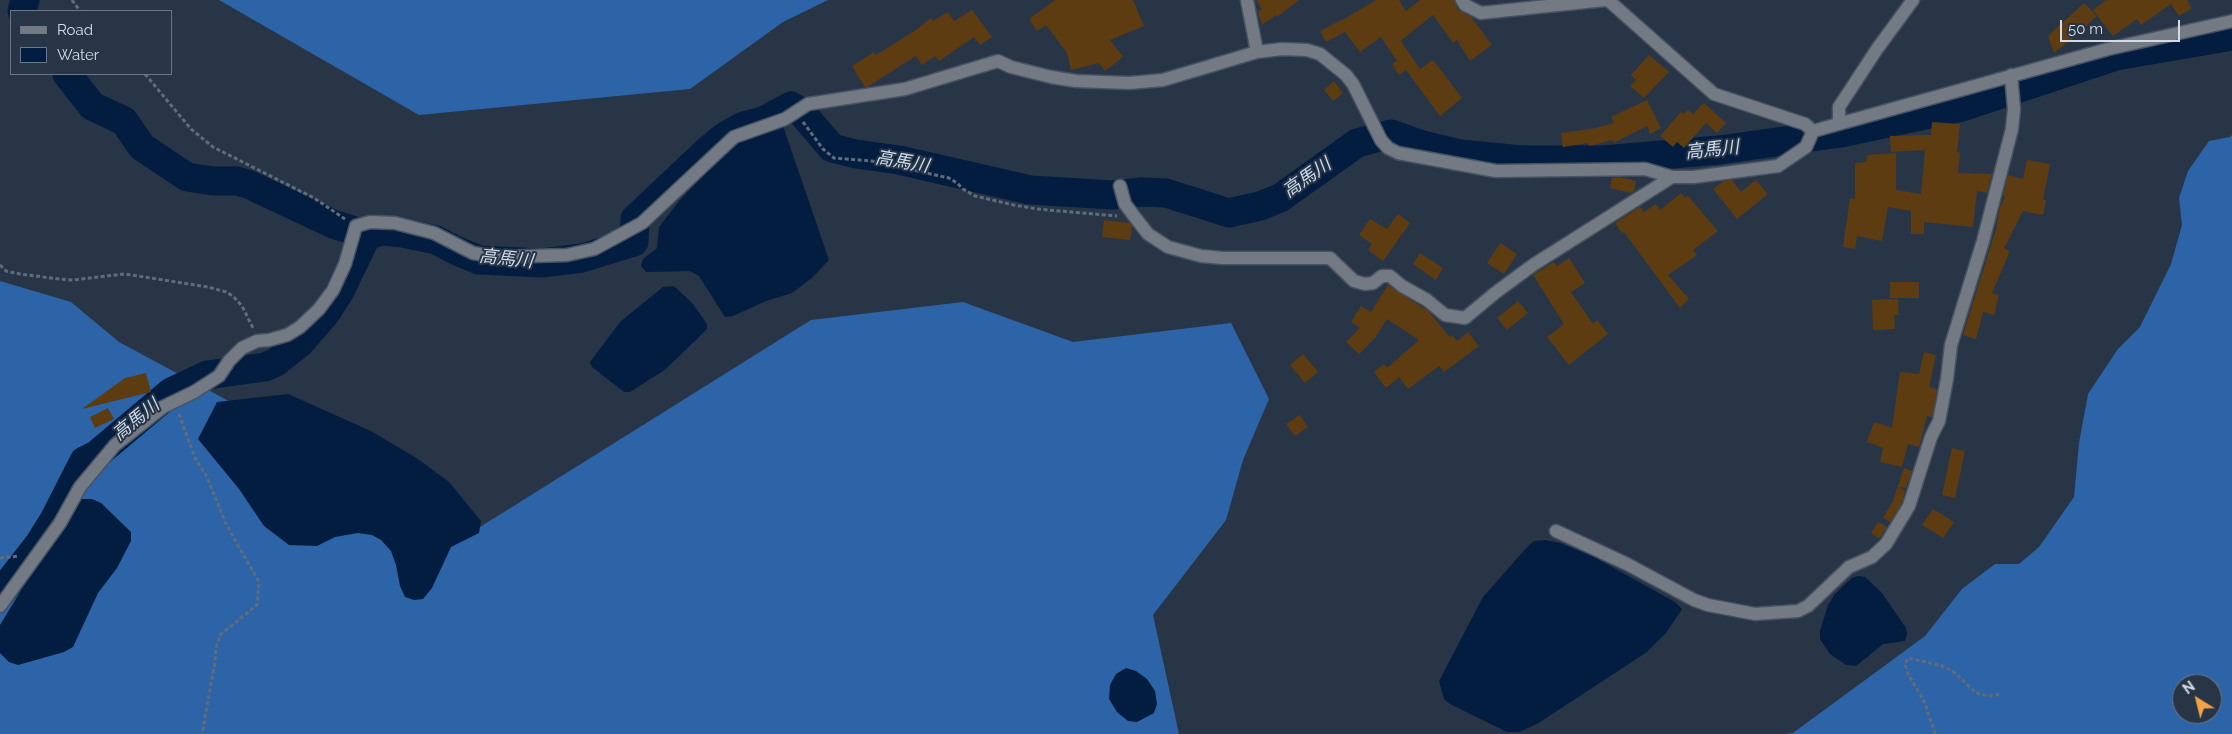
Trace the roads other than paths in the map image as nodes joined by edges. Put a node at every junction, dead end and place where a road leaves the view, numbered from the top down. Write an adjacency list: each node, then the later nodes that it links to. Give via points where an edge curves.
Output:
1 (1247, 0): 6 (street)
2 (1462, 0): 3 (street, via 1481,14)
3 (1606, 0): 9 (street, via 1714,94 1805,124)
4 (1913, 0): 8 (street, via 1839,107)
5 (2232, 21): 7 (street)
6 (1257, 52): 10 (street, via 1282,49 1320,54 1346,75 1381,140 1398,153 1496,171 1645,169); 13 (street, via 1163,80 1129,83 1051,77 998,61 905,89 808,104 786,119 734,137 642,223 594,249 567,256 496,257 473,252 434,233 395,222 370,222 356,226 345,264 319,309 287,334 242,348 229,360 220,376 156,413 115,445 80,487 60,523)
7 (2011, 75): 8 (street); 12 (street, via 2012,129 1983,241 1951,345 1939,421 1909,506 1886,544 1872,557 1849,567 1808,606 1798,611 1755,614 1694,600)
8 (1839, 123): 9 (street)
9 (1813, 131): 10 (street, via 1806,147 1778,166)
10 (1672, 177): 11 (street, via 1533,265 1465,318 1445,315 1390,276 1382,276 1373,283 1354,281 1330,258 1223,258 1168,247 1148,234 1125,204)
11 (1120, 186)
12 (1556, 531)
13 (0, 606)

